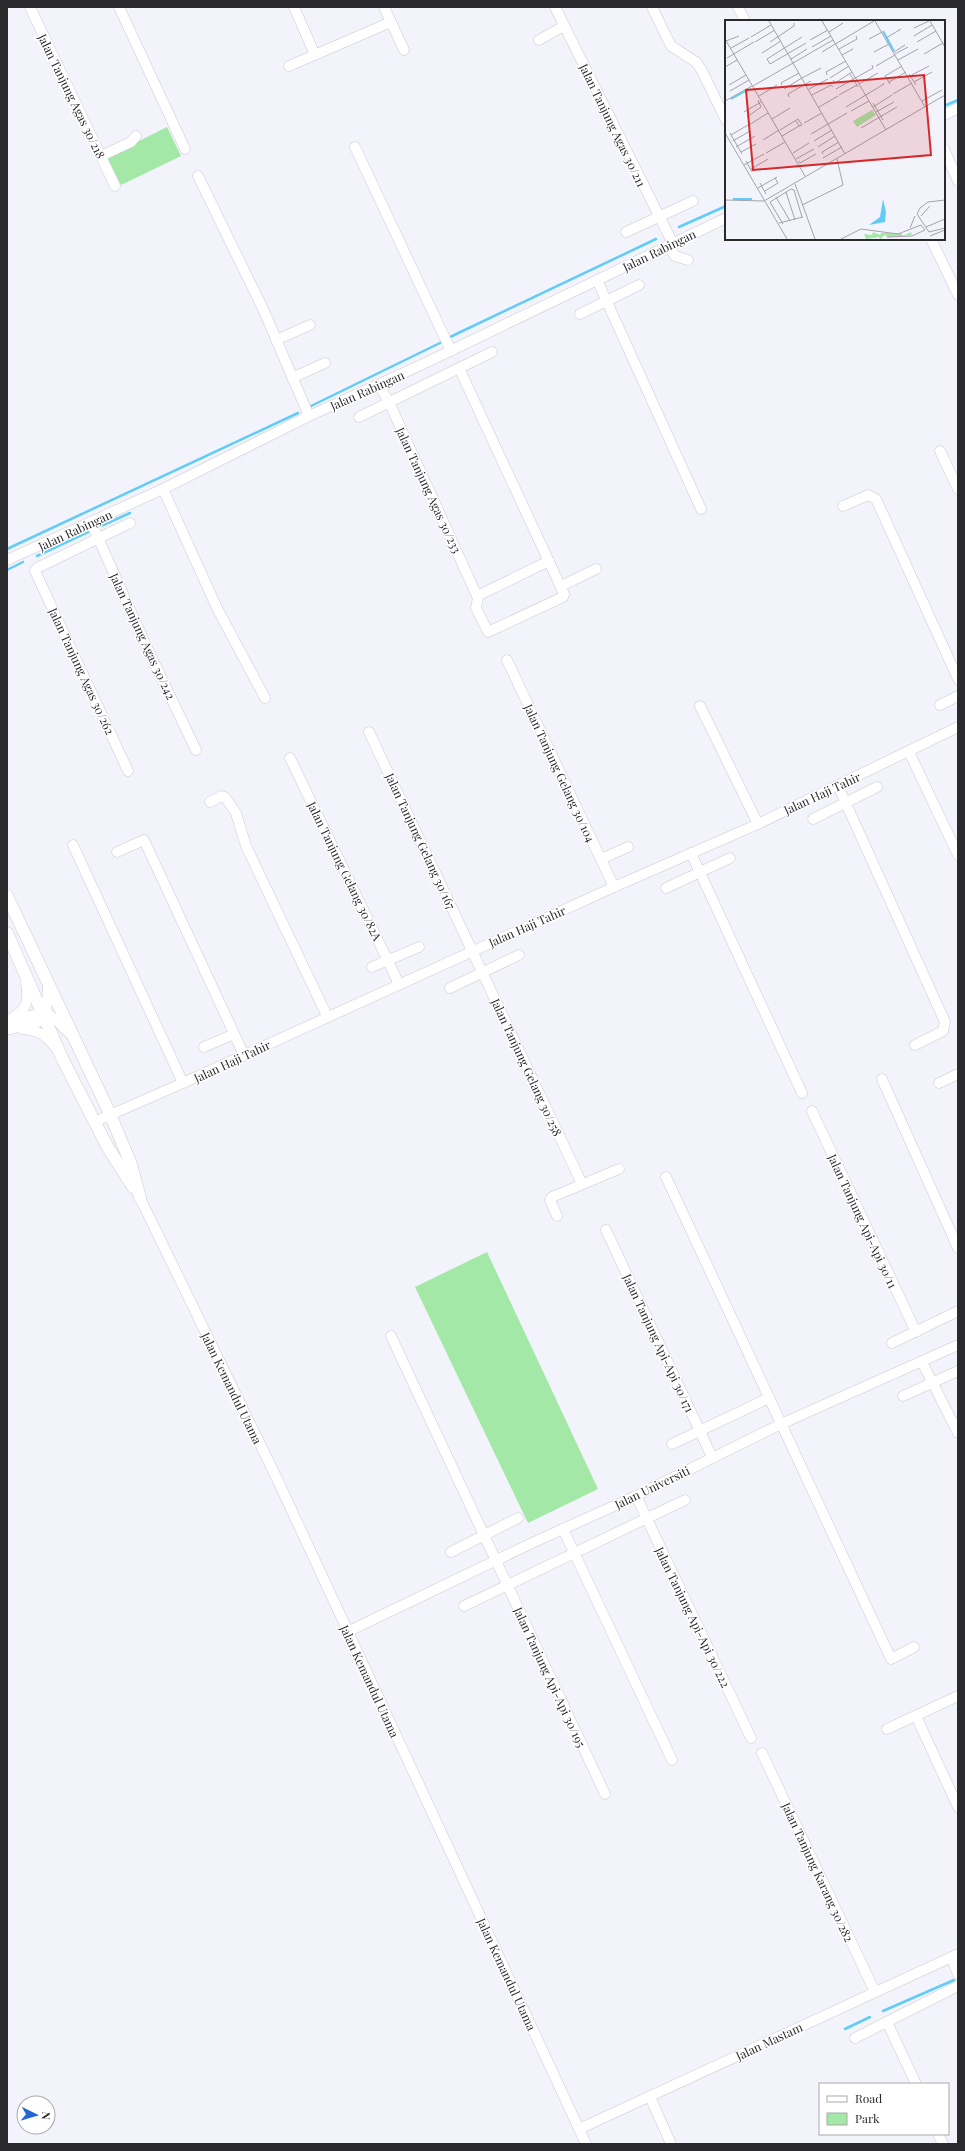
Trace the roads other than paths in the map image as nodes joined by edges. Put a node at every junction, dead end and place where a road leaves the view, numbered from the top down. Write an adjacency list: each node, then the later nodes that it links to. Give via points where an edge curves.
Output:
1 (30, 7): 22 (street, Jalan Tanjung Agas 30/218)
2 (119, 7): 20 (street)
3 (294, 7): 13 (street)
4 (384, 7): 9 (street)
5 (555, 7): 10 (street, Jalan Tanjung Agas 30/211)
6 (652, 7): 17 (street, via 671,46 696,62 702,71)
7 (738, 7): 8 (street)
8 (744, 20)
9 (391, 22): 12 (street); 13 (street)
10 (564, 26): 11 (street); 27 (street, Jalan Tanjung Agas 30/211)
11 (539, 40)
12 (404, 50)
13 (315, 55): 14 (street)
14 (289, 66)
15 (958, 108): 16 (street)
16 (945, 114)
17 (725, 118)
18 (136, 136): 22 (street, via 131,142)
19 (355, 147): 40 (street)
20 (185, 149)
21 (945, 151): 24 (street)
22 (101, 156): 25 (street, Jalan Tanjung Agas 30/218)
23 (198, 176): 39 (street)
24 (958, 181)
25 (115, 186)
26 (693, 201): 27 (street)
27 (658, 216): 29 (street); 31 (street, Jalan Tanjung Agas 30/211)
28 (725, 218): 31 (street, Jalan Rabingan)
29 (626, 232)
30 (931, 240): 35 (street)
31 (670, 244): 32 (street, Jalan Tanjung Agas 30/211, via 675,256); 33 (street, Jalan Rabingan)
32 (688, 260)
33 (597, 280): 36 (street); 40 (street, Jalan Rabingan)
34 (639, 285): 36 (street)
35 (958, 295)
36 (607, 301): 37 (street); 53 (street)
37 (580, 314)
38 (310, 325): 39 (street)
39 (276, 340): 44 (street)
40 (448, 343): 45 (street, Jalan Rabingan)
41 (492, 352): 43 (street)
42 (325, 363): 44 (street)
43 (459, 368): 46 (street); 58 (street)
44 (292, 378): 47 (street)
45 (379, 385): 46 (street, Jalan Tanjung Agas 30/233); 47 (street, Jalan Rabingan)
46 (389, 402): 48 (street); 61 (street, Jalan Tanjung Agas 30/233)
47 (310, 416): 51 (street, Jalan Rabingan)
48 (359, 417)
49 (940, 451): 50 (street)
50 (958, 488)
51 (162, 489): 54 (street, Jalan Rabingan); 65 (street, via 217,608)
52 (843, 506): 63 (street, via 868,495 876,499)
53 (701, 509)
54 (91, 522): 56 (street, Jalan Tanjung Agas 30/242); 57 (street, Jalan Rabingan)
55 (130, 523): 56 (street)
56 (98, 538): 70 (street, Jalan Tanjung Agas 30/242); 73 (street, Jalan Tanjung Agas 30/262, via 35,571)
57 (7, 560)
58 (549, 561): 60 (street); 61 (street)
59 (596, 569): 60 (street)
60 (561, 586): 61 (street, Jalan Tanjung Agas 30/233, via 564,594 562,597 488,632 476,608)
61 (478, 597)
62 (507, 660): 86 (street, Jalan Tanjung Gelang 30/104)
63 (958, 679)
64 (958, 696): 66 (street)
65 (265, 698)
66 (940, 705)
67 (700, 706): 79 (street)
68 (958, 727): 71 (street, Jalan Haji Tahir)
69 (369, 732): 93 (street, Jalan Tanjung Gelang 30/167)
70 (196, 750)
71 (909, 752): 74 (street, Jalan Haji Tahir); 84 (street)
72 (290, 758): 95 (street, Jalan Tanjung Gelang 30/82A)
73 (128, 771)
74 (838, 786): 77 (street); 79 (street, Jalan Haji Tahir)
75 (877, 787): 77 (street)
76 (210, 802): 103 (street, via 221,796 225,797 236,813 246,846)
77 (846, 803): 78 (street); 107 (street, via 945,1022 943,1031)
78 (813, 819)
79 (758, 824): 83 (street, Jalan Haji Tahir)
80 (73, 845): 113 (street)
81 (628, 847): 86 (street)
82 (117, 852): 105 (street, via 144,840)
83 (692, 853): 87 (street); 88 (street, Jalan Haji Tahir)
84 (958, 855)
85 (730, 858): 87 (street)
86 (601, 859): 88 (street, Jalan Tanjung Gelang 30/104)
87 (700, 872): 89 (street); 115 (street)
88 (614, 886): 93 (street, Jalan Haji Tahir)
89 (666, 888)
90 (7, 896): 99 (street)
91 (7, 933): 97 (street)
92 (419, 947): 95 (street)
93 (472, 951): 98 (street, Jalan Tanjung Gelang 30/258); 100 (street, Jalan Haji Tahir)
94 (519, 956): 98 (street)
95 (387, 960): 96 (street); 100 (street, Jalan Tanjung Gelang 30/82A)
96 (372, 967)
97 (24, 970): 102 (street); 104 (street, via 28,996 23,1010)
98 (482, 972): 101 (street); 121 (street, Jalan Tanjung Gelang 30/258)
99 (48, 983): 102 (street); 106 (street)
100 (399, 984): 103 (street, Jalan Haji Tahir)
101 (450, 988)
102 (45, 1015): 104 (street); 106 (street); 110 (street)
103 (327, 1016): 109 (street, Jalan Haji Tahir)
104 (8, 1025): 110 (street, via 38,1032 47,1037)
105 (234, 1034): 108 (street); 109 (street)
106 (73, 1037): 117 (street)
107 (915, 1045)
108 (204, 1047)
109 (244, 1055): 113 (street, Jalan Haji Tahir)
110 (62, 1058): 118 (street)
111 (958, 1074): 114 (street)
112 (882, 1079): 125 (street)
113 (183, 1083): 117 (street, Jalan Haji Tahir)
114 (939, 1083)
115 (802, 1092)
116 (812, 1111): 127 (street, Jalan Tanjung Api-Api 30/11)
117 (110, 1114): 118 (street, Jalan Haji Tahir); 122 (street, via 131,1164)
118 (94, 1122): 122 (street)
119 (619, 1169): 121 (street)
120 (666, 1177): 135 (street)
121 (582, 1184): 123 (street, via 550,1200)
122 (140, 1198): 152 (street, Jalan Kemandul Utama, via 279,1483)
123 (557, 1216)
124 (606, 1230): 137 (street, Jalan Tanjung Api-Api 30/171)
125 (958, 1248)
126 (958, 1311): 127 (street)
127 (916, 1332): 129 (street)
128 (391, 1336): 146 (street, Jalan Tanjung Api-Api 30/195)
129 (892, 1343)
130 (958, 1345): 131 (street, Jalan Universiti)
131 (922, 1362): 133 (street); 136 (street, Jalan Universiti)
132 (958, 1370): 133 (street)
133 (933, 1382): 134 (street); 138 (street)
134 (903, 1396)
135 (769, 1398): 136 (street); 137 (street)
136 (781, 1424): 140 (street, Jalan Universiti); 153 (street, via 891,1659)
137 (700, 1431): 139 (street); 140 (street, Jalan Tanjung Api-Api 30/171)
138 (958, 1434)
139 (672, 1444)
140 (712, 1457): 141 (street, Jalan Universiti)
141 (636, 1496): 144 (street, Jalan Tanjung Api-Api 30/222); 145 (street, Jalan Universiti)
142 (685, 1500): 144 (street)
143 (518, 1518): 146 (street)
144 (646, 1519): 148 (street); 157 (street, Jalan Tanjung Api-Api 30/222)
145 (563, 1529): 148 (street); 149 (street, Jalan Universiti)
146 (484, 1535): 147 (street); 149 (street, Jalan Tanjung Api-Api 30/195)
147 (451, 1552)
148 (575, 1553): 150 (street); 159 (street)
149 (495, 1560): 150 (street, Jalan Tanjung Api-Api 30/195); 152 (street, Jalan Universiti)
150 (507, 1585): 151 (street); 160 (street, Jalan Tanjung Api-Api 30/195)
151 (464, 1606)
152 (347, 1632): 170 (street, Jalan Kemandul Utama)
153 (914, 1647)
154 (958, 1696): 155 (street)
155 (916, 1716): 156 (street); 161 (street)
156 (887, 1729)
157 (751, 1738)
158 (762, 1753): 165 (street, Jalan Tanjung Karang 30/282)
159 (672, 1760)
160 (605, 1794)
161 (958, 1806)
162 (954, 1956): 163 (street); 165 (street, Jalan Mastam)
163 (958, 1974)
164 (958, 1986): 166 (street)
165 (875, 1992): 169 (street, Jalan Mastam)
166 (887, 2022): 167 (street); 168 (street)
167 (855, 2038)
168 (916, 2083)
169 (650, 2097): 170 (street, Jalan Mastam); 173 (street)
170 (579, 2129): 172 (street, Jalan Kemandul Utama)
171 (938, 2135): 174 (street)
172 (586, 2144)
173 (671, 2144)
174 (943, 2144)

